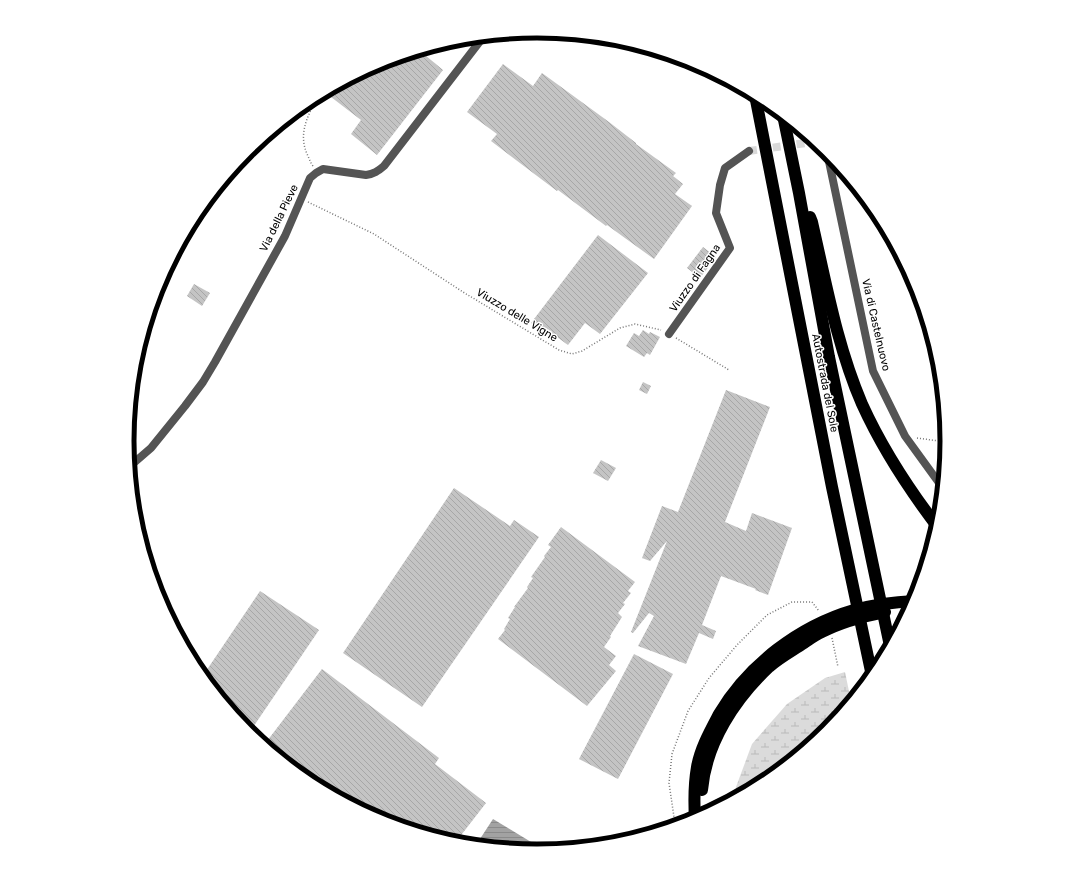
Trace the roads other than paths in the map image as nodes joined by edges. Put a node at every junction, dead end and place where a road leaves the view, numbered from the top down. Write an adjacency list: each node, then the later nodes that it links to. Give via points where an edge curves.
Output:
1 (479, 42): 8 (street, Via della Pieve, via 378,171 373,175 366,175 323,169 310,178 285,236 207,375 151,448)
2 (757, 104): 14 (highway, Autostrada del Sole)
3 (785, 123): 6 (highway, Autostrada del Sole)
4 (749, 151): 7 (street, Viuzzo di Fagna, via 726,168 720,185 716,213 730,248)
5 (830, 165): 9 (street, Via di Castelnuovo, via 873,371 905,436)
6 (799, 192): 10 (highway, via 812,222 835,322 862,403 886,452); 13 (highway, Autostrada del Sole, via 829,357)
7 (669, 334)
8 (134, 463)
9 (937, 481)
10 (932, 520)
11 (904, 607): 12 (highway, via 868,606 853,610)
12 (841, 619): 15 (highway, via 770,667 730,714 708,758 702,788); 16 (highway, via 823,622 784,644 753,671 724,706 702,750 697,766)
13 (888, 638)
14 (870, 667)
15 (702, 808)
16 (695, 811)

